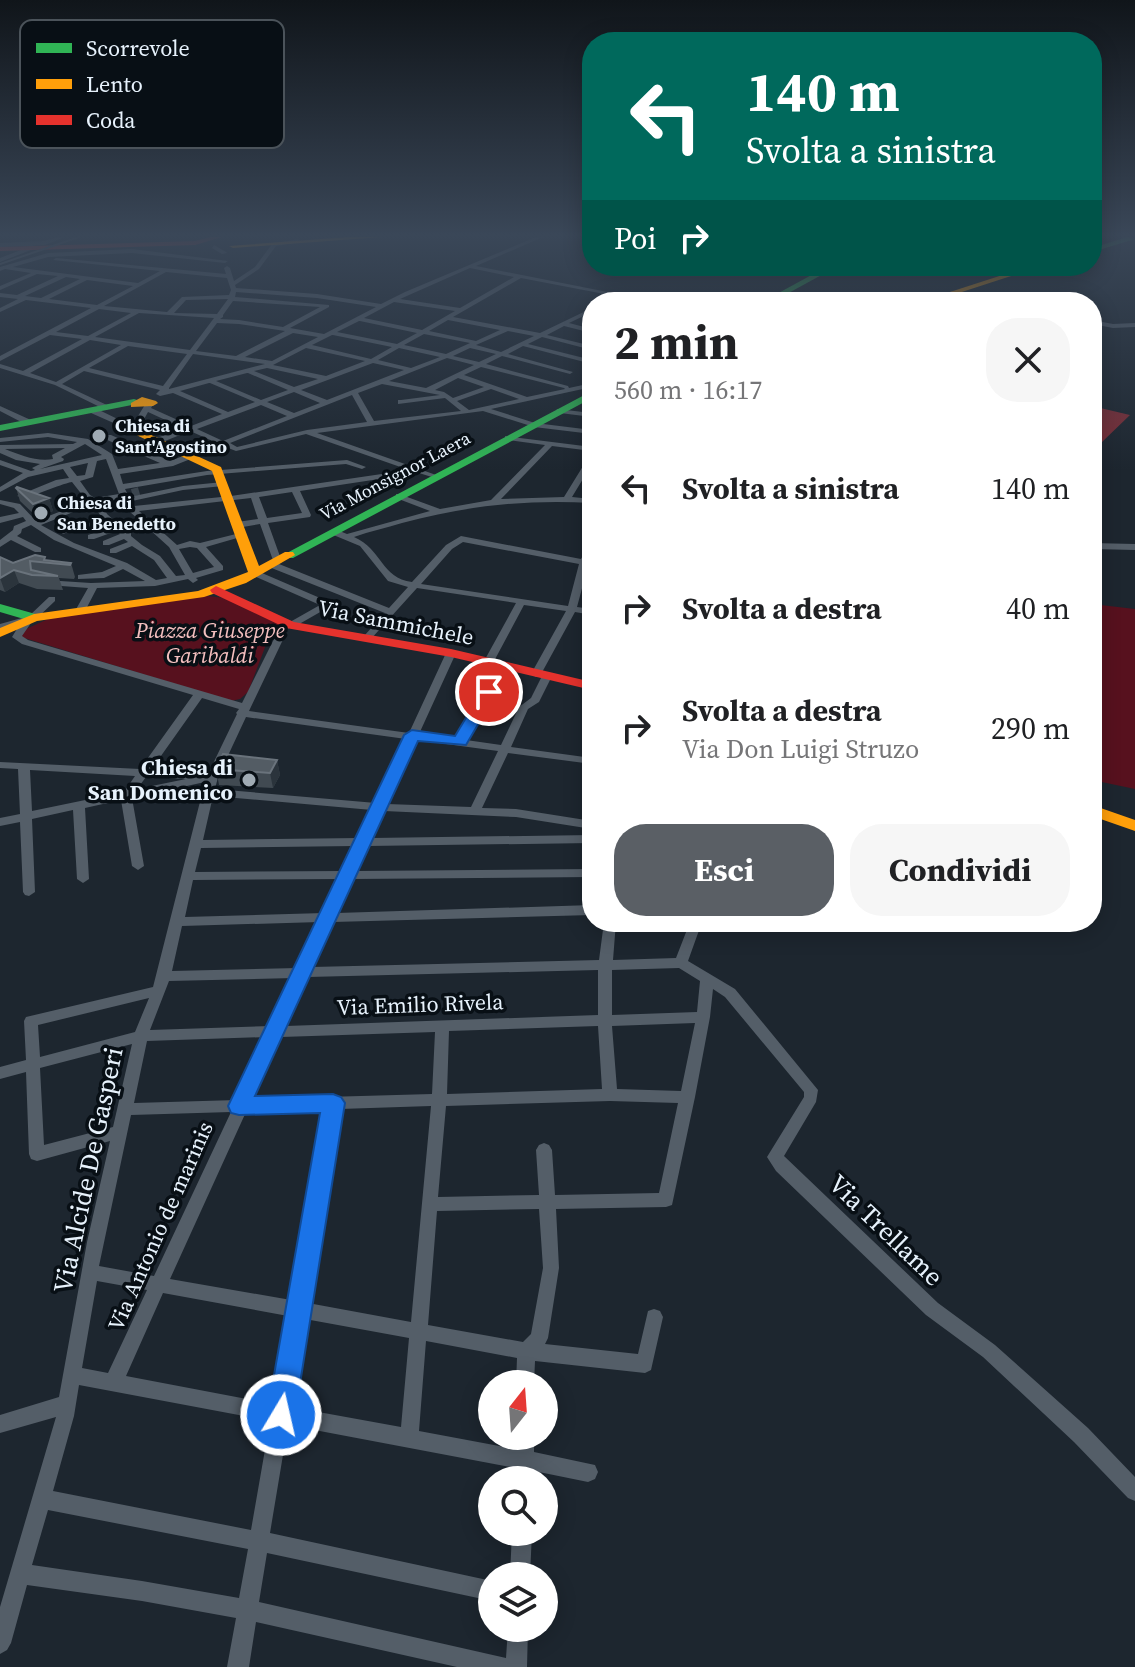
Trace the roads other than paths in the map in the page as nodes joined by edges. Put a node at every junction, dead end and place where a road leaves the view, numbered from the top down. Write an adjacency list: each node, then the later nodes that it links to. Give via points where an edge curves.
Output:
1 (85, 315): 19 (street)
2 (132, 315): 22 (street)
3 (179, 315): 9 (street)
4 (221, 315): 9 (street)
5 (313, 315): 17 (street)
6 (367, 315): 11 (street)
7 (452, 315): 10 (street)
8 (582, 315): 12 (street)
9 (219, 318): 17 (street); 30 (street)
10 (446, 318): 16 (street); 18 (street)
11 (360, 319): 18 (street); 20 (street)
12 (564, 324): 15 (street); 21 (street)
13 (1102, 324): 14 (street)
14 (1135, 325)
15 (582, 328)
16 (507, 329): 21 (street); 25 (street)
17 (288, 330): 20 (street); 34 (street)
18 (423, 332): 25 (street); 28 (street)
19 (50, 333): 22 (street); 31 (street)
20 (330, 334): 27 (street); 28 (street)
21 (541, 335): 24 (street); 26 (street)
22 (90, 338): 23 (street); 46 (street)
23 (128, 343): 30 (street); 42 (street)
24 (521, 344): 32 (street); 36 (street)
25 (475, 345): 32 (street); 33 (street)
26 (582, 345)
27 (306, 346): 37 (street); 38 (street)
28 (398, 346): 33 (street); 37 (street)
29 (0, 351): 31 (street)
30 (193, 352): 34 (street); 63 (street)
31 (12, 353): 35 (street)
32 (501, 354): 39 (street); 45 (street)
33 (447, 356): 39 (street); 43 (street)
34 (238, 358): 38 (street)
35 (0, 359)
36 (582, 359)
37 (372, 361): 43 (street); 48 (street)
38 (270, 364): 44 (street); 48 (street)
39 (480, 364): 47 (street); 51 (street)
40 (0, 366): 46 (street)
41 (582, 367): 45 (street)
42 (83, 369): 52 (street); 63 (street)
43 (412, 370): 50 (street)
44 (250, 372): 49 (street); 56 (street)
45 (570, 372): 51 (street)
46 (25, 373): 52 (street)
47 (457, 375): 54 (street); 57 (street)
48 (326, 378): 56 (street)
49 (212, 382): 58 (street); 64 (street)
50 (387, 382): 57 (street); 59 (street); 65 (street)
51 (549, 383): 55 (street)
52 (57, 384): 69 (street)
53 (582, 386): 55 (street)
54 (490, 387): 60 (street); 61 (street)
55 (569, 388): 61 (street)
56 (293, 390): 64 (street); 66 (street)
57 (428, 390): 60 (street)
58 (175, 391): 63 (street); 72 (street)
59 (354, 392): 66 (street); 78 (street)
60 (450, 398): 65 (street); 71 (street)
61 (526, 399): 68 (street)
62 (582, 399): 70 (street, Via Monsignor Laera)
63 (151, 400): 69 (street); 77 (street); 89 (street)
64 (260, 402): 72 (street); 74 (street)
65 (401, 402): 75 (street)
66 (327, 403): 74 (street)
67 (0, 408): 76 (street)
68 (483, 409): 71 (street); 79 (street)
69 (100, 410): 76 (street); 89 (street)
70 (560, 411): 73 (street); 79 (street, Via Monsignor Laera)
71 (468, 412): 75 (street)
72 (227, 414): 81 (street)
73 (582, 414)
74 (294, 416): 91 (street)
75 (410, 418): 78 (street)
76 (30, 423): 80 (street)
77 (179, 423): 81 (street); 89 (street)
78 (371, 423): 84 (street)
79 (534, 425): 83 (street); 87 (street, Via Monsignor Laera)
80 (0, 428)
81 (190, 429): 89 (street); 91 (street)
82 (58, 430): 85 (street)
83 (582, 431)
84 (307, 432): 91 (street, via 236,449); 108 (street)
85 (48, 435): 88 (street); 90 (street)
86 (108, 437): 89 (street)
87 (508, 438): 92 (street); 114 (street, Via Monsignor Laera)
88 (0, 440)
89 (136, 440): 97 (street); 98 (street); 99 (street); 105 (street)
90 (85, 441): 94 (street); 97 (street)
91 (223, 443): 99 (street)
92 (550, 444): 95 (street); 127 (street)
93 (54, 446): 94 (street); 96 (street); 109 (street)
94 (75, 446): 101 (street, via 55,457)
95 (582, 448)
96 (0, 449): 109 (street, via 19,458)
97 (106, 453): 100 (street); 110 (street)
98 (128, 454)
99 (190, 456): 105 (street); 118 (street)
100 (92, 457): 106 (street); 115 (street, via 90,475)
101 (60, 459): 103 (street); 106 (street)
102 (0, 462): 109 (street)
103 (48, 463): 109 (street); 109 (street)
104 (134, 464): 105 (street)
105 (162, 464): 110 (street); 112 (street); 116 (street)
106 (71, 465): 109 (street); 115 (street)
107 (362, 467): 118 (street, via 347,462)
108 (418, 471): 114 (street); 119 (street)
109 (27, 472): 113 (street); 120 (street); 129 (street)
110 (115, 472): 123 (street)
111 (582, 474): 126 (street)
112 (193, 475): 116 (street); 118 (street)
113 (5, 476)
114 (435, 476): 124 (street, Via Monsignor Laera)
115 (77, 480): 125 (street); 129 (street, via 59,482)
116 (161, 487): 117 (street, via 177,495); 123 (street); 123 (street); 123 (street)
117 (200, 487): 118 (street); 130 (street)
118 (224, 488): 122 (street); 130 (street); 141 (street)
119 (295, 489): 121 (street); 135 (street, via 307,515)
120 (0, 492)
121 (273, 493): 122 (street); 135 (street)
122 (254, 495): 139 (street)
123 (128, 496): 125 (street); 130 (street); 146 (street)
124 (399, 496): 133 (street); 145 (street, Via Monsignor Laera)
125 (90, 498): 132 (street); 136 (street)
126 (567, 499): 127 (street); 128 (street)
127 (495, 500): 133 (street)
128 (582, 500)
129 (18, 501): 131 (street); 138 (street)
130 (202, 501): 134 (street)
131 (3, 502)
132 (74, 508): 136 (street, via 86,522); 138 (street)
133 (438, 511): 145 (street)
134 (201, 513)
135 (284, 518): 139 (street)
136 (107, 519): 143 (street)
137 (0, 520): 138 (street)
138 (30, 520): 144 (street); 147 (street)
139 (263, 521): 141 (street); 156 (street)
140 (75, 526): 144 (street)
141 (239, 530): 149 (street); 161 (street)
142 (175, 531): 146 (street)
143 (123, 533): 143 (street, via 107,544); 148 (street); 159 (street)
144 (57, 534): 158 (street)
145 (341, 534): 156 (street, Via Monsignor Laera); 169 (street, via 369,549 394,581)
146 (160, 535): 153 (street)
147 (12, 537): 150 (street); 154 (street)
148 (91, 537)
149 (204, 541): 153 (street); 168 (street, via 221,567)
150 (0, 544)
151 (1102, 546): 152 (street)
152 (1135, 547)
153 (174, 548): 155 (street)
154 (38, 550)
155 (181, 559): 159 (street); 168 (street)
156 (275, 563): 161 (street, Via Monsignor Laera); 170 (street)
157 (582, 563): 169 (street, via 461,539)
158 (124, 565): 164 (street); 166 (street)
159 (162, 565): 163 (street)
160 (51, 570): 164 (street)
161 (255, 573): 168 (street, Via Monsignor Laera); 173 (street)
162 (39, 579): 164 (street)
163 (173, 579): 166 (street); 168 (street)
164 (77, 580): 167 (street)
165 (582, 581): 175 (street)
166 (155, 583): 167 (street)
167 (94, 585): 177 (street)
168 (199, 585): 177 (street); 180 (street)
169 (414, 585): 172 (street); 178 (street)
170 (344, 596): 173 (street); 178 (street)
171 (52, 599): 179 (street)
172 (521, 602): 175 (street); 185 (street)
173 (328, 605): 180 (street)
174 (0, 608): 179 (street)
175 (572, 609): 176 (street); 186 (street)
176 (582, 610)
177 (80, 611): 179 (street)
178 (391, 612): 183 (street)
179 (31, 619): 181 (street); 182 (street); 188 (street, via 19,640)
180 (289, 624): 183 (street, Via Sammichele); 189 (street)
181 (0, 627)
182 (0, 633)
183 (367, 638): 184 (street, Via Sammichele)
184 (451, 653): 185 (street, Via Sammichele); 190 (street, Via Antonio de marinis)
185 (496, 665): 186 (street, Via Sammichele); 191 (street)
186 (541, 675): 187 (street, Via Sammichele); 192 (street, via 535,700 524,707)
187 (582, 684)
188 (199, 695): 189 (street); 196 (street)
189 (242, 710): 190 (street); 197 (street, Via Alcide De Gasperi)
190 (412, 735): 191 (street); 200 (street, Via Antonio de marinis)
191 (460, 742): 192 (street)
192 (505, 748): 193 (street); 201 (street)
193 (582, 760)
194 (0, 765): 195 (street)
195 (24, 767): 196 (street); 203 (street)
196 (143, 774): 197 (street); 198 (street)
197 (211, 784): 198 (street); 200 (street); 209 (street, Via Alcide De Gasperi)
198 (126, 797): 199 (street); 210 (street)
199 (79, 807): 203 (street); 214 (street)
200 (379, 807): 201 (street); 208 (street, Via Antonio de marinis)
201 (475, 811): 205 (street)
202 (1102, 814): 206 (street)
203 (26, 817): 204 (street); 215 (street)
204 (0, 822)
205 (582, 824)
206 (1135, 826)
207 (582, 839): 208 (street)
208 (361, 842): 209 (street); 212 (street, Via Antonio de marinis)
209 (198, 844): 213 (street, Via Alcide De Gasperi)
210 (138, 866)
211 (582, 873): 212 (street)
212 (347, 875): 213 (street); 217 (street, Via Antonio de marinis)
213 (189, 876): 218 (street, Via Alcide De Gasperi)
214 (83, 879)
215 (29, 892)
216 (582, 910): 217 (street)
217 (326, 919): 218 (street); 223 (street, Via Antonio de marinis)
218 (177, 922): 225 (street, Via Alcide De Gasperi)
219 (609, 932): 222 (street)
220 (692, 932): 221 (street)
221 (681, 963): 222 (street); 224 (street)
222 (604, 964): 223 (street); 227 (street)
223 (301, 973): 225 (street); 229 (street, Via Antonio de marinis)
224 (707, 979): 226 (street); 259 (street, Via Trellame, via 730,993 811,1090 775,1157 782,1166 932,1309 989,1351 1081,1435)
225 (160, 984): 230 (street, Via Alcide De Gasperi); 231 (street, via 31,1021)
226 (703, 1017): 227 (street, Via Emilio Rivela); 234 (street)
227 (602, 1020): 228 (street, Via Emilio Rivela); 233 (street)
228 (442, 1025): 229 (street, Via Emilio Rivela); 235 (street)
229 (273, 1031): 230 (street, Via Emilio Rivela); 237 (street, Via Antonio de marinis)
230 (141, 1036): 231 (street, Via Emilio Rivela); 238 (street, Via Alcide De Gasperi)
231 (31, 1064): 232 (street, Via Emilio Rivela); 239 (street, via 37,1154)
232 (0, 1073)
233 (610, 1095): 234 (street); 235 (street)
234 (688, 1097): 242 (street, via 666,1200)
235 (439, 1100): 236 (street); 241 (street)
236 (333, 1103): 237 (street); 245 (street)
237 (239, 1106): 238 (street); 244 (street, Via Antonio de marinis)
238 (126, 1109): 239 (street, Via Alcide De Gasperi)
239 (120, 1132): 243 (street, Via Alcide De Gasperi)
240 (544, 1150): 242 (street)
241 (430, 1204): 242 (street); 247 (street)
242 (547, 1204): 248 (street, via 551,1268 539,1338)
243 (90, 1272): 244 (street); 250 (street, Via Alcide De Gasperi)
244 (160, 1284): 245 (street); 251 (street, Via Antonio de marinis)
245 (298, 1308): 247 (street); 253 (street)
246 (654, 1317): 248 (street, via 645,1364)
247 (419, 1330): 248 (street); 255 (street)
248 (526, 1351): 249 (street)
249 (525, 1370)
250 (72, 1375): 251 (street); 252 (street, Via Alcide De Gasperi)
251 (113, 1383): 253 (street)
252 (67, 1404): 254 (street); 260 (street, Via Alcide De Gasperi)
253 (281, 1415): 255 (street); 261 (street)
254 (0, 1424)
255 (409, 1439): 256 (street)
256 (509, 1466)
257 (558, 1471): 258 (street)
258 (588, 1472)
259 (1135, 1491)
260 (42, 1499): 261 (street); 262 (street, Via Alcide De Gasperi)
261 (259, 1541): 263 (street); 264 (street)
262 (20, 1574): 264 (street); 266 (street, Via Alcide De Gasperi)
263 (478, 1588)
264 (248, 1608): 267 (street); 268 (street)
265 (517, 1642): 269 (street)
266 (0, 1643)
267 (238, 1667)
268 (503, 1667)
269 (516, 1667)

